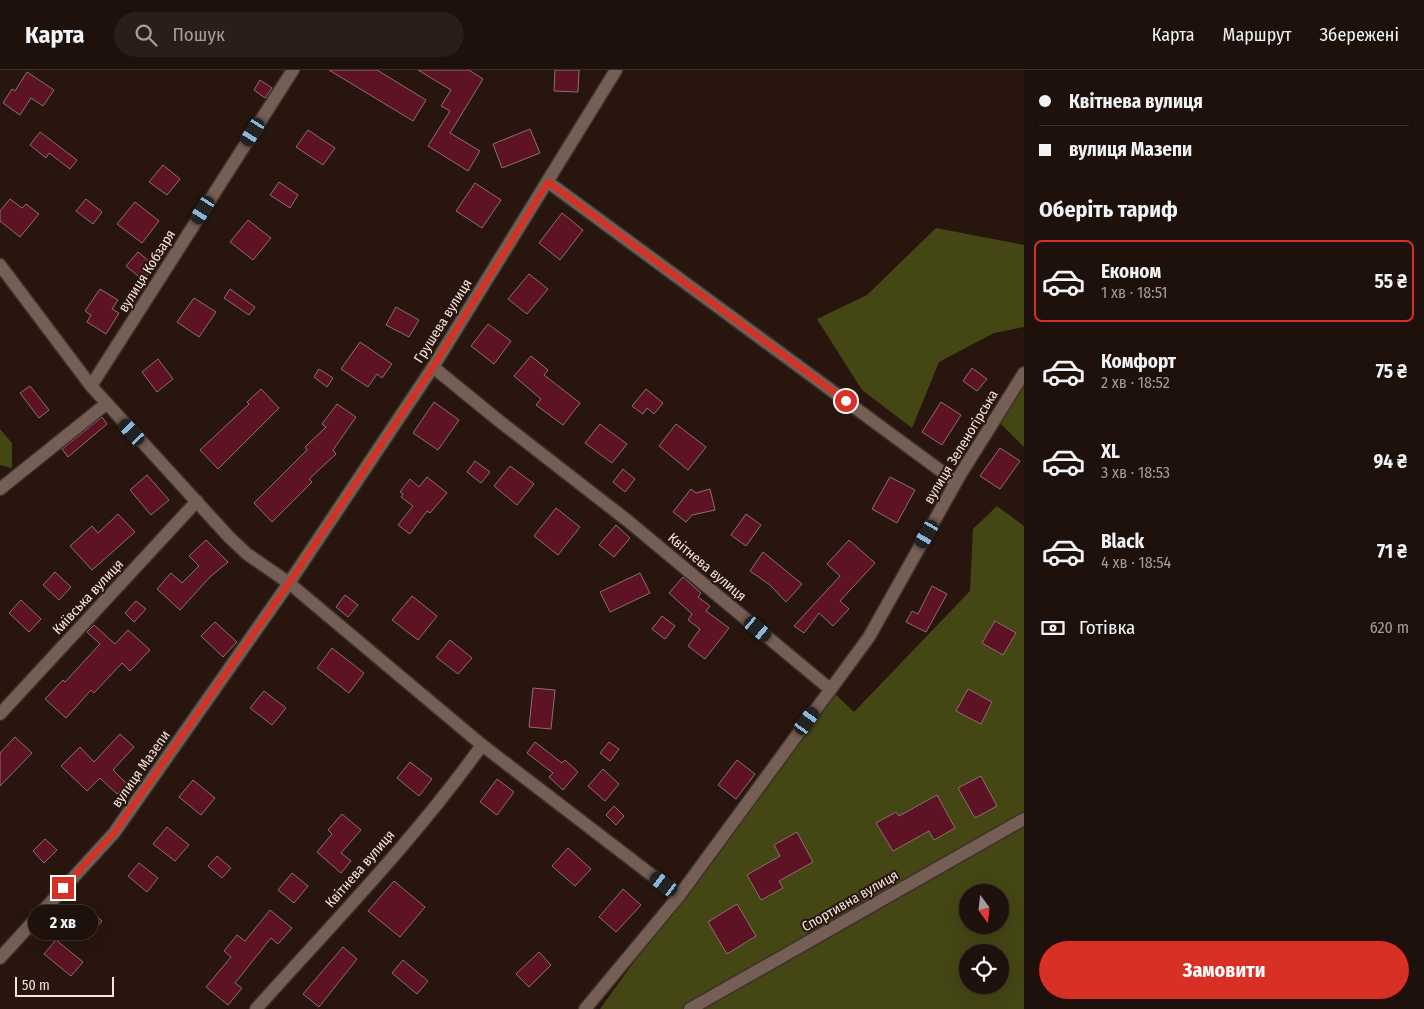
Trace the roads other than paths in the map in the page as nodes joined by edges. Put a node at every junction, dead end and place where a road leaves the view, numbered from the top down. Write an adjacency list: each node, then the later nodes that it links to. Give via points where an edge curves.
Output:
1 (293, 70): 7 (street, вулиця Кобзаря)
2 (616, 70): 3 (street, Грушева вулиця)
3 (548, 182): 5 (street, Грушева вулиця); 9 (street)
4 (0, 265): 7 (street)
5 (433, 367): 12 (street, Грушева вулиця); 13 (street, Квітнева вулиця, via 628,521)
6 (1024, 373): 9 (street, вулиця Зеленогірська)
7 (91, 386): 8 (street)
8 (106, 404): 10 (street); 11 (street)
9 (956, 482): 13 (street, вулиця Зеленогірська, via 869,637)
10 (0, 490)
11 (197, 502): 12 (street, via 247,554); 14 (street, Київська вулиця)
12 (289, 583): 15 (street); 18 (street, вулиця Мазепи, via 114,833)
13 (830, 689): 17 (street)
14 (0, 714)
15 (482, 744): 17 (street); 19 (street, Квітнева вулиця, via 457,780 384,866)
16 (1024, 819): 21 (street, Спортивна вулиця)
17 (680, 896): 20 (street)
18 (0, 958)
19 (256, 1009)
20 (585, 1009)
21 (690, 1009)

